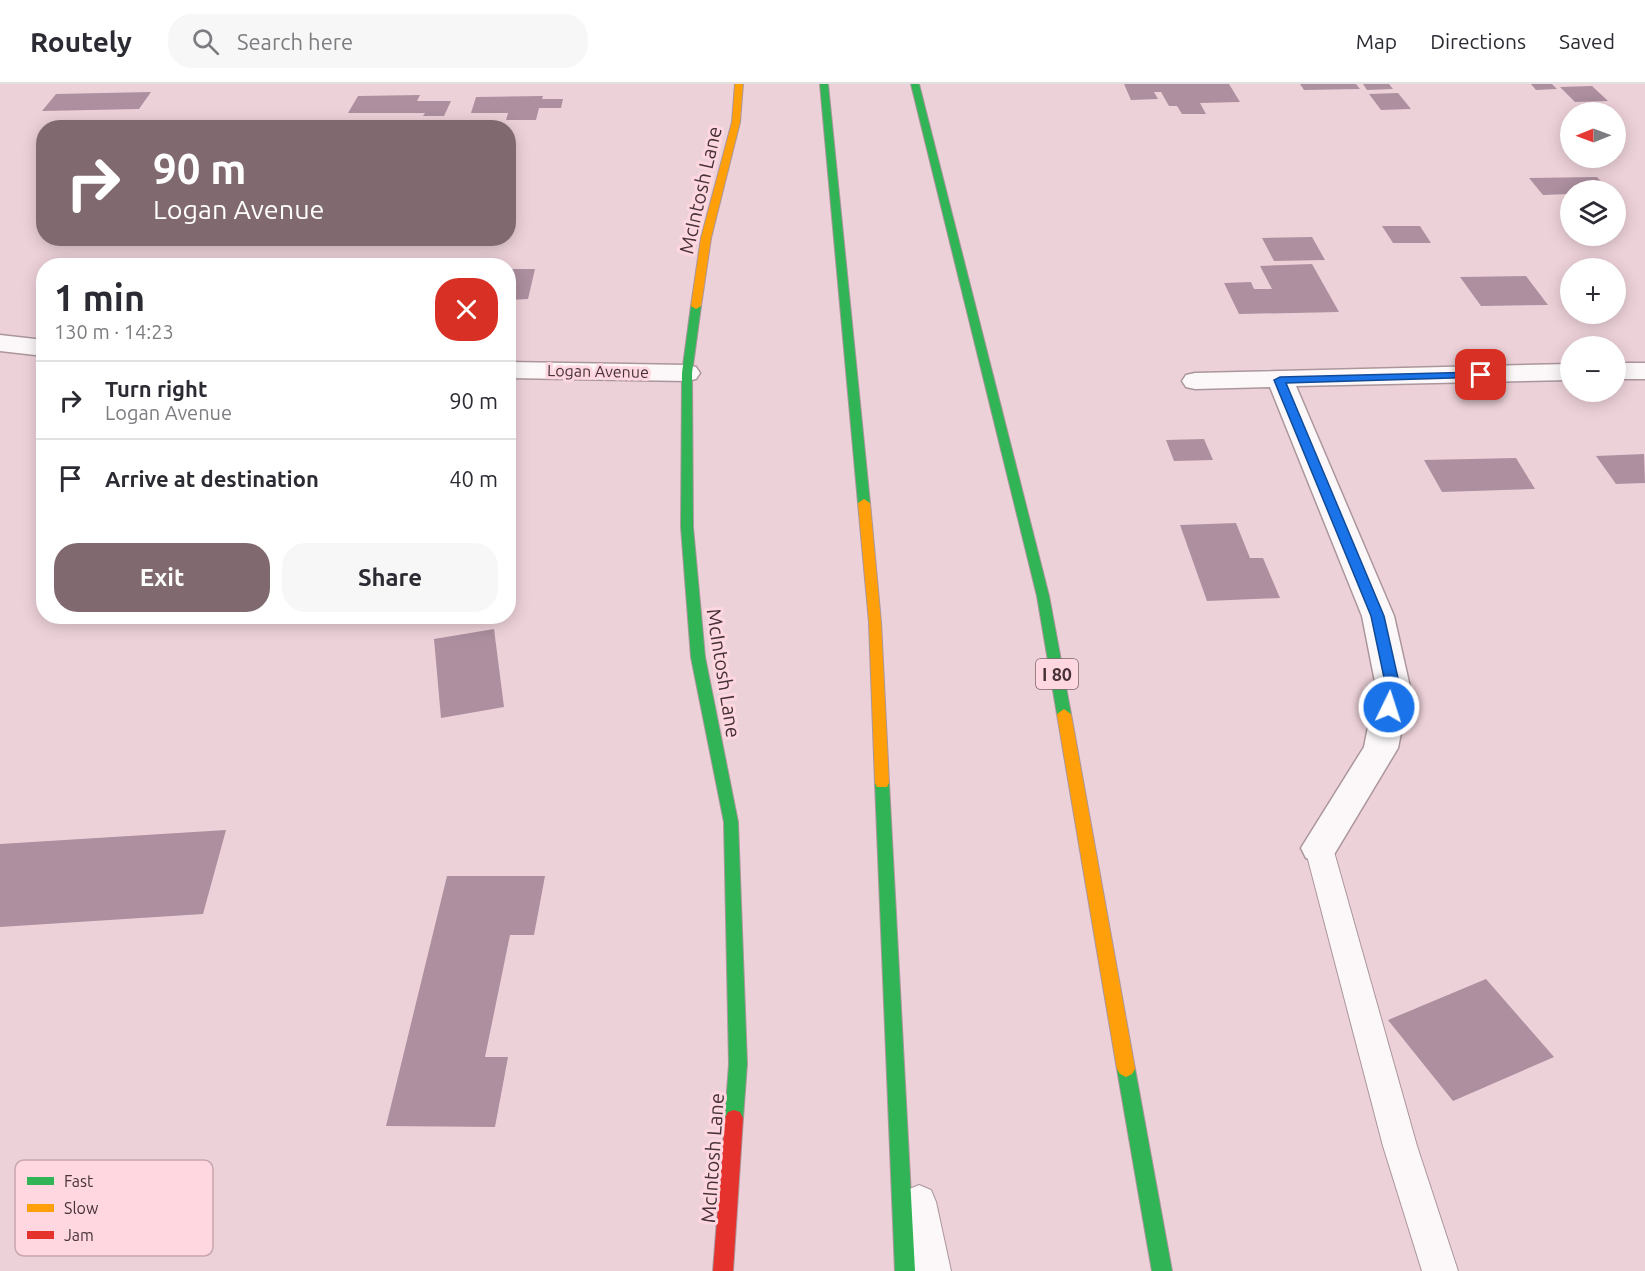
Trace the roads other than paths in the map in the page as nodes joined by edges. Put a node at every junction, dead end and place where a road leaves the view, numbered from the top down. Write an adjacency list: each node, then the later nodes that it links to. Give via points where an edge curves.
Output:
1 (739, 84): 10 (main road, McIntosh Lane, via 736,122 705,238)
2 (824, 84): 14 (main road, via 875,621)
3 (915, 84): 15 (main road, I 80, via 1043,596)
4 (0, 343): 5 (street)
5 (36, 347)
6 (516, 370): 10 (street, Logan Avenue)
7 (1645, 370): 8 (street)
8 (1626, 371)
9 (1560, 372): 11 (street)
10 (687, 373): 16 (main road, McIntosh Lane, via 687,527 698,657 731,822 738,1064)
11 (1280, 380): 12 (street); 13 (street, via 1378,616 1393,687 1380,748)
12 (1196, 381)
13 (1319, 848): 19 (lane, via 1400,1146)
14 (896, 1093): 17 (main road); 18 (lane)
15 (1160, 1266)
16 (723, 1271)
17 (905, 1271)
18 (933, 1271)
19 (1440, 1271)

